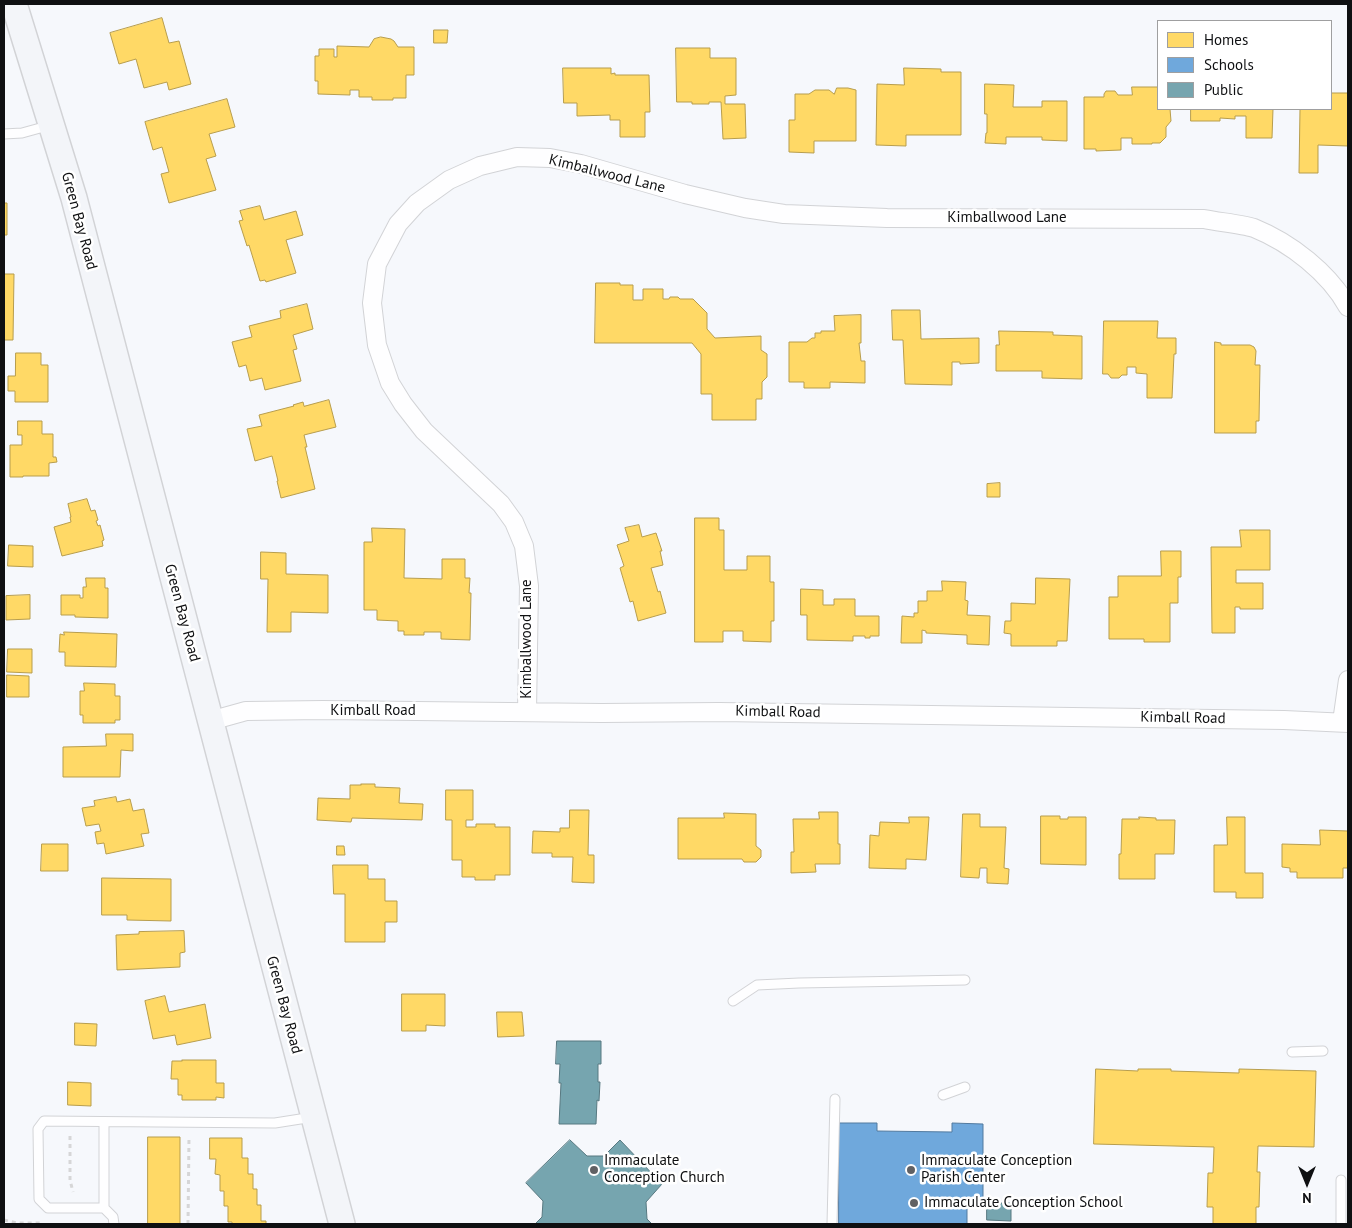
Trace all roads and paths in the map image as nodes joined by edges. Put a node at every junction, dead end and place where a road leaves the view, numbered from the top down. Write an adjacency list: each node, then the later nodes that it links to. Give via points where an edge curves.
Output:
1 (14, 4): 2 (main road, Green Bay Road)
2 (51, 125): 3 (lane); 7 (main road, Green Bay Road, via 74,198)
3 (4, 134)
4 (1348, 307): 6 (street, Kimballwood Lane, via 1333,286 1290,246 1253,228 1204,219 887,218 784,214 685,194 550,158 517,157 480,166 449,180 417,203 398,224 377,264 372,303 378,345 390,383 403,404 424,431 501,504 521,538 529,586)
5 (1348, 680): 8 (street)
6 (527, 712): 7 (street, Kimball Road, via 246,711); 8 (street, Kimball Road, via 739,712)
7 (210, 721): 16 (main road, Green Bay Road)
8 (1345, 723)
9 (965, 980): 10 (lane, via 757,985)
10 (733, 1001)
11 (1323, 1051): 12 (lane)
12 (1292, 1052)
13 (965, 1087): 14 (lane)
14 (943, 1095)
15 (834, 1099): 26 (lane)
16 (313, 1117): 17 (lane, via 275,1123); 25 (main road, Green Bay Road)
17 (104, 1122): 22 (lane); 22 (lane, via 44,1121 38,1129 39,1199 48,1208)
18 (70, 1133): 21 (path)
19 (189, 1134): 24 (path)
20 (1341, 1180): 27 (lane)
21 (73, 1194)
22 (104, 1208): 23 (lane, via 113,1217)
23 (114, 1224)
24 (188, 1224)
25 (342, 1224)
26 (832, 1224)
27 (1341, 1224)

